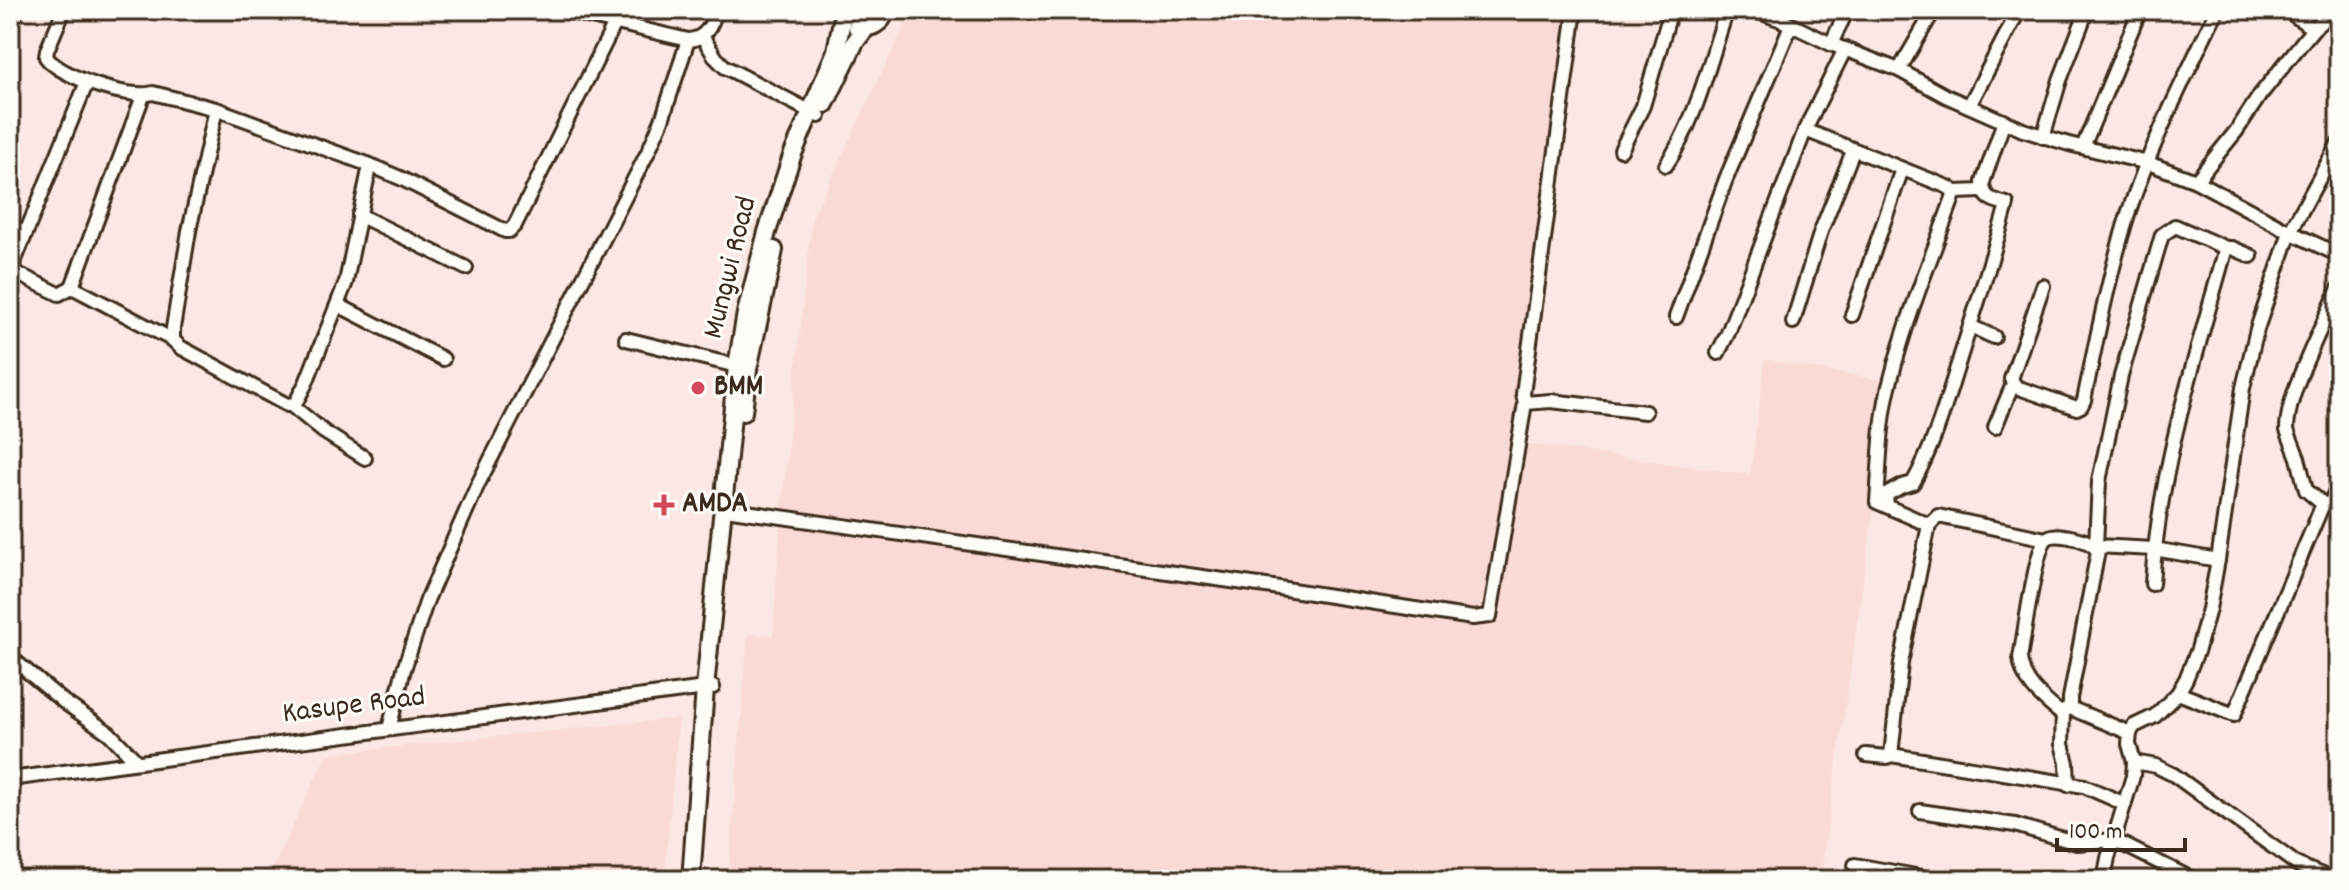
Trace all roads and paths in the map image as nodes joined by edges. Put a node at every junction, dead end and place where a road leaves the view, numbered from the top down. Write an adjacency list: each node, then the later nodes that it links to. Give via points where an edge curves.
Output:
1 (64, 10): 27 (street, via 46,57)
2 (562, 10): 17 (street)
3 (716, 10): 22 (street)
4 (886, 10): 20 (main road, Mungwi Road, via 880,21)
5 (1575, 10): 69 (street)
6 (1671, 10): 37 (street, via 1643,106)
7 (1727, 10): 41 (street, via 1687,127)
8 (1847, 10): 24 (street)
9 (1934, 10): 26 (street)
10 (2019, 10): 29 (street)
11 (2087, 10): 34 (street)
12 (2140, 10): 36 (street)
13 (2217, 10): 39 (street)
14 (2287, 10): 21 (street)
15 (1761, 11): 19 (street)
16 (842, 13): 20 (main road, via 852,25); 31 (main road, Mungwi Road, via 836,51)
17 (615, 23): 23 (street); 40 (street, via 509,231)
18 (2339, 23): 21 (street, via 2326,18)
19 (1791, 25): 24 (street); 59 (street, via 1726,179)
20 (866, 28): 31 (main road, Mungwi Road)
21 (2313, 29): 43 (street)
22 (702, 36): 23 (street); 31 (street, via 725,67)
23 (688, 40): 88 (street, via 648,152 478,484 427,600)
24 (1831, 44): 25 (street)
25 (1845, 49): 26 (street); 33 (street)
26 (1899, 70): 29 (street)
27 (87, 82): 28 (street); 49 (street)
28 (143, 96): 30 (street, via 153,93); 55 (street)
29 (1969, 106): 32 (street)
30 (216, 109): 40 (street); 64 (street, via 186,245)
31 (814, 114): 67 (main road, Mungwi Road, via 792,156 767,232); 77 (main road, Mungwi Road, via 759,312)
32 (2004, 121): 34 (street); 44 (street)
33 (1805, 130): 38 (street); 65 (street)
34 (2043, 137): 36 (street)
35 (2339, 142): 48 (street)
36 (2083, 147): 39 (street)
37 (1621, 150)
38 (1853, 151): 42 (street); 60 (street)
39 (2148, 163): 43 (street); 68 (street, via 2114,261 2081,406)
40 (370, 165): 46 (street)
41 (1666, 165)
42 (1902, 169): 45 (street); 58 (street)
43 (2196, 181): 48 (street)
44 (1983, 191): 45 (street); 61 (street, via 1989,199 2007,204)
45 (1955, 192): 76 (street, via 1890,382 1877,502)
46 (359, 215): 53 (street); 57 (street)
47 (10, 226): 49 (street)
48 (2290, 232): 51 (street); 82 (street, via 2249,363)
49 (25, 233): 55 (street, via 15,260 18,274 59,294)
50 (2226, 248): 52 (street); 80 (street, via 2175,226 2162,235 2118,391 2099,481); 81 (street, via 2171,442)
51 (2339, 255)
52 (2251, 256)
53 (466, 268)
54 (2043, 286): 68 (street)
55 (72, 287): 64 (street)
56 (2339, 288): 75 (street, via 2287,421 2306,490)
57 (338, 305): 66 (street); 70 (street, via 301,396)
58 (1852, 315)
59 (1676, 317)
60 (1793, 322)
61 (1970, 326): 62 (street); 76 (street, via 1922,467 1913,483 1886,495)
62 (1994, 337)
63 (626, 339): 67 (street)
64 (173, 340): 70 (street)
65 (1718, 353)
66 (443, 359)
67 (737, 366): 85 (main road, Mungwi Road)
68 (2013, 384): 72 (street)
69 (1525, 403): 71 (street); 77 (street, via 1490,616 1483,618)
70 (291, 405): 73 (street)
71 (1645, 412)
72 (1995, 427)
73 (365, 458)
74 (2339, 483): 75 (street, via 2331,502)
75 (2323, 504): 86 (street, via 2234,715)
76 (1887, 506): 78 (street)
77 (732, 510): 85 (main road, Mungwi Road)
78 (1929, 525): 79 (street, via 1938,516); 91 (street, via 1901,663)
79 (2046, 539): 80 (street, via 2070,537); 87 (street, via 2035,572 2021,669 2058,711)
80 (2096, 546): 81 (street); 87 (street, via 2097,566)
81 (2154, 549): 82 (street); 83 (street)
82 (2218, 560): 86 (street, via 2198,649)
83 (2152, 584)
84 (10, 657): 92 (street, via 109,733)
85 (709, 688): 88 (street, Kasupe Road); 101 (main road, Mungwi Road); 102 (main road, Mungwi Road)
86 (2178, 693): 89 (street)
87 (2067, 710): 89 (street); 95 (street, via 2062,744)
88 (389, 729): 92 (street, Kasupe Road)
89 (2130, 733): 93 (street)
90 (1866, 755): 91 (street)
91 (1891, 755): 95 (street)
92 (137, 762): 94 (street, Kasupe Road)
93 (2134, 762): 96 (street); 100 (street, via 2174,775 2298,865)
94 (10, 779)
95 (2068, 785): 96 (street, via 2084,786)
96 (2125, 804): 98 (street)
97 (1920, 811): 98 (street, via 2015,825 2077,843)
98 (2114, 840): 104 (street); 105 (street)
99 (1855, 865): 103 (street)
100 (2322, 875)
101 (691, 880)
102 (699, 880)
103 (1938, 880)
104 (2104, 880)
105 (2194, 880)

